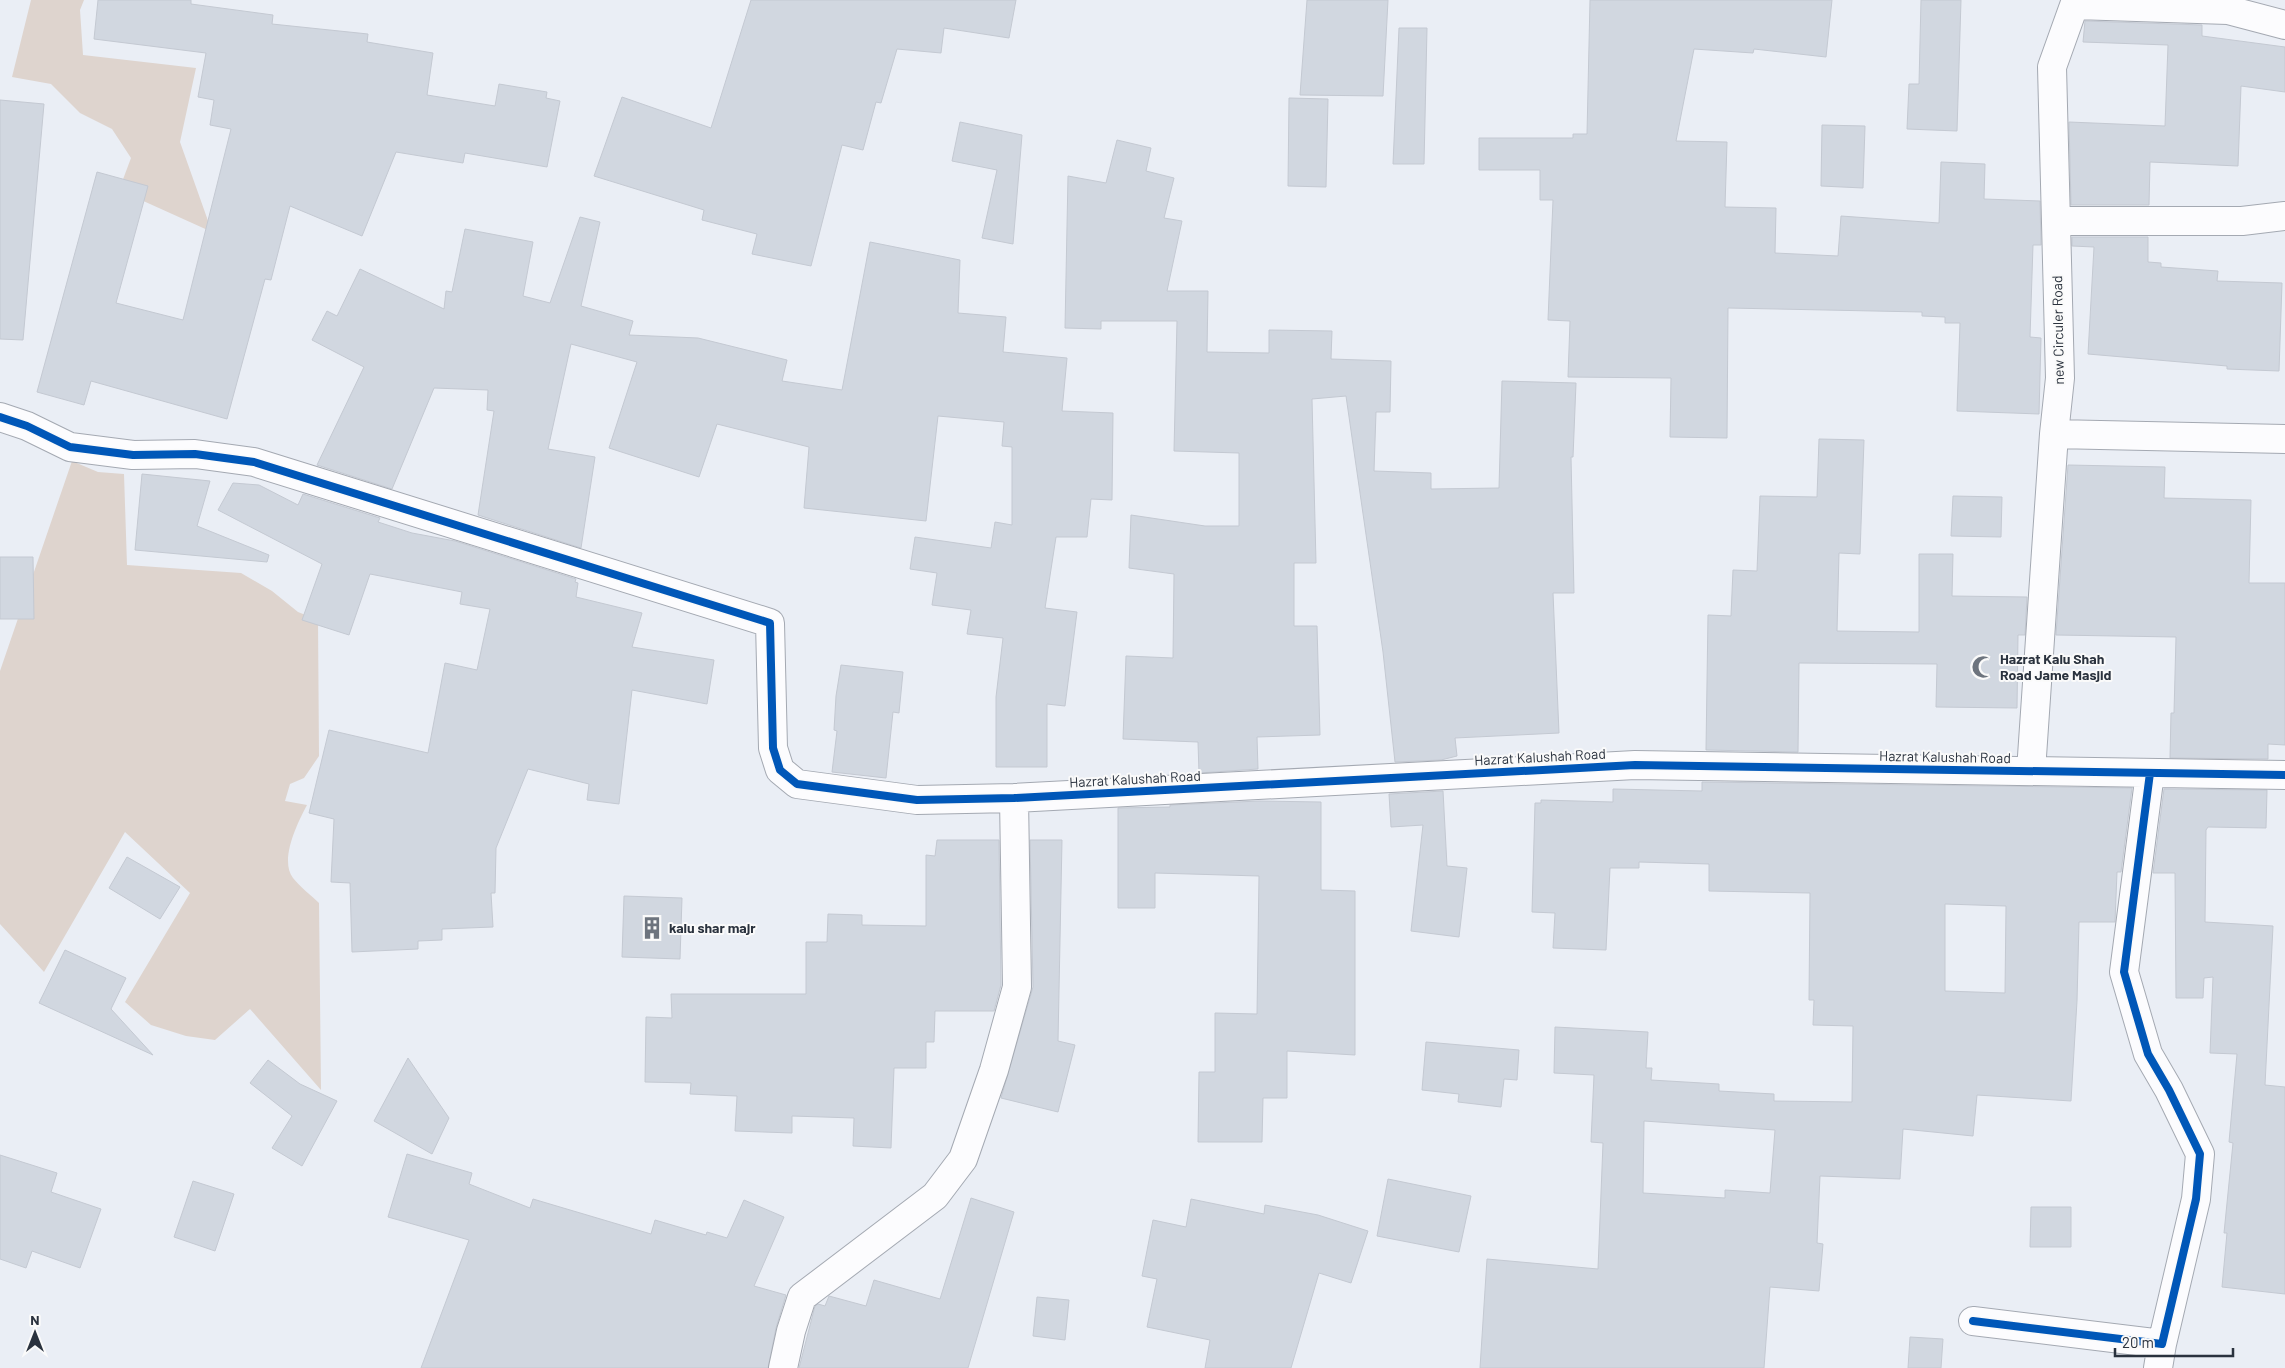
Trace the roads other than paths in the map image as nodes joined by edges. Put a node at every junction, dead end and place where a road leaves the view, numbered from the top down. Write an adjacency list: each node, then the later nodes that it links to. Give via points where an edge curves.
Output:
1 (2076, 2): 2 (street, via 2228,10); 4 (street, new Circuler Road, via 2052,67)
2 (2285, 25)
3 (2285, 216): 4 (street, via 2242,221)
4 (2056, 221): 6 (street, new Circuler Road, via 2060,378)
5 (0, 417): 11 (street, Hazrat Kalushah Road, via 70,447 133,455 195,454 254,462 770,623 773,748 780,770 798,784 917,800)
6 (2054, 434): 7 (street); 8 (street, new Circuler Road)
7 (2285, 440)
8 (2031, 771): 9 (street, Hazrat Kalushah Road); 11 (street, Hazrat Kalushah Road, via 1634,765)
9 (2150, 773): 10 (street, Hazrat Kalushah Road); 13 (street, via 2124,972 2148,1054 2200,1154 2196,1199)
10 (2285, 775)
11 (1014, 798): 14 (street, via 1017,987 994,1070 963,1159 935,1196 802,1298)
12 (1973, 1322): 13 (street)
13 (2160, 1356)
14 (783, 1368)

